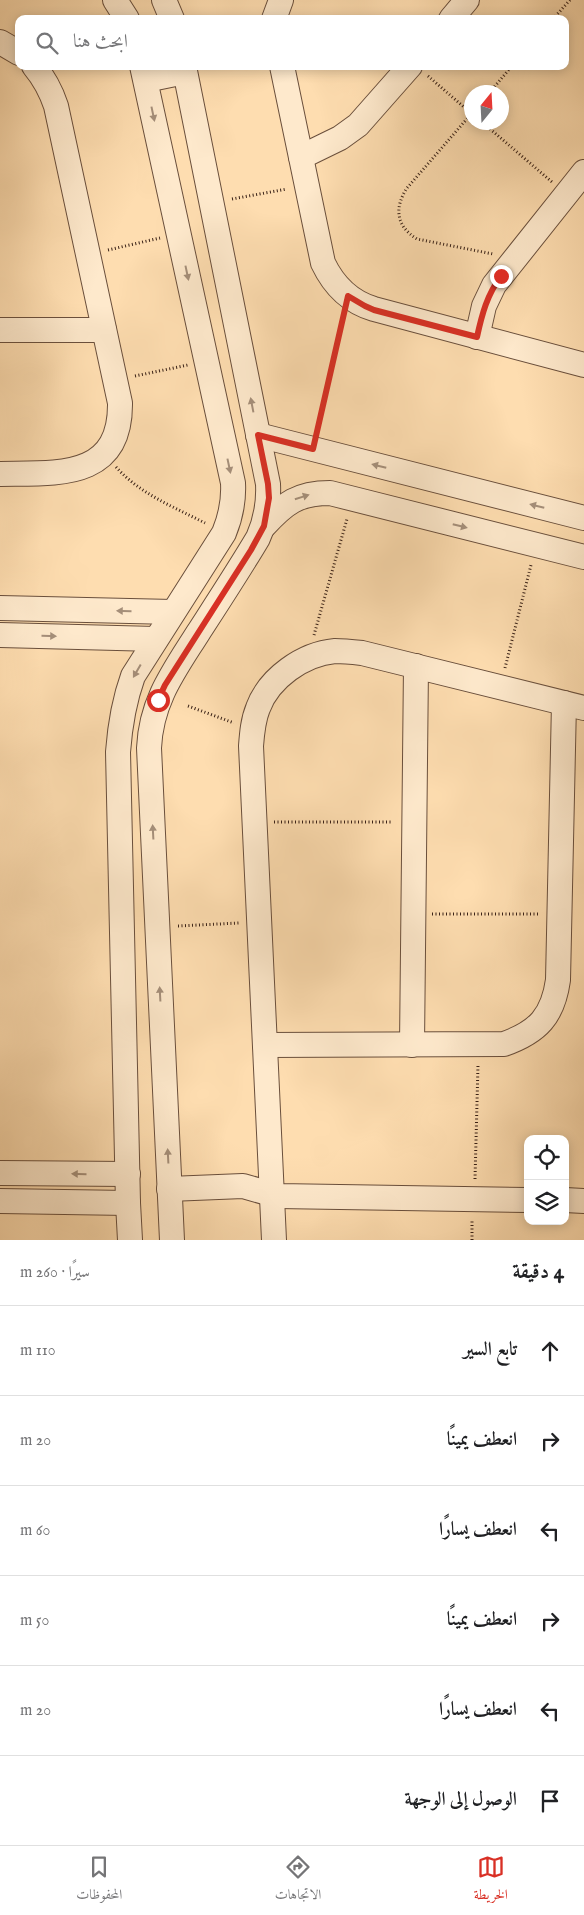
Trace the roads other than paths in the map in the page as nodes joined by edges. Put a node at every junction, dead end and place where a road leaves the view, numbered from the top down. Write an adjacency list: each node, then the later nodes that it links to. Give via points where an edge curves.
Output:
1 (115, 0): 5 (street)
2 (164, 0): 6 (street)
3 (280, 0): 7 (street)
4 (467, 0): 8 (street)
5 (124, 15)
6 (170, 15)
7 (275, 15)
8 (454, 15)
9 (0, 42): 10 (street)
10 (15, 51)
11 (37, 70): 20 (street, via 56,106)
12 (174, 70): 16 (street)
13 (184, 70): 23 (street, one-way to 13)
14 (283, 70): 17 (street)
15 (415, 70): 17 (street, via 358,125 340,138)
16 (144, 73): 29 (street, one-way to 29, via 233,483 234,500 224,533)
17 (301, 157): 21 (street, via 324,263 333,282 348,296 374,310)
18 (584, 172): 21 (street, via 494,286)
19 (0, 330): 20 (street)
20 (104, 330): 24 (street, via 120,403 115,438 106,452 76,470)
21 (477, 337): 22 (street)
22 (584, 365)
23 (258, 435): 25 (street, one-way to 23); 26 (street, via 269,498)
24 (0, 474)
25 (584, 518)
26 (264, 526): 27 (street, one-way to 27, via 280,508 292,501 330,493); 38 (street, one-way to 26, via 148,748 152,715 165,685)
27 (584, 557)
28 (0, 608): 29 (street, one-way to 28)
29 (173, 612): 31 (street)
30 (0, 635): 31 (street, one-way to 31)
31 (156, 639): 37 (street, one-way to 37, via 133,676 125,700 118,752)
32 (416, 666): 33 (street); 34 (street); 35 (street, via 362,652 334,651 307,658 270,686 258,707 251,746)
33 (574, 706): 34 (street, via 556,998 536,1028 504,1044)
34 (412, 1044): 35 (street)
35 (265, 1045): 39 (street)
36 (0, 1173): 37 (street, one-way to 36)
37 (128, 1174): 44 (street)
38 (169, 1189): 39 (street, via 243,1186); 46 (street)
39 (272, 1194): 40 (street); 47 (street)
40 (524, 1200)
41 (569, 1200): 43 (street)
42 (0, 1201): 44 (street)
43 (584, 1201)
44 (128, 1203): 45 (street)
45 (130, 1240)
46 (172, 1240)
47 (274, 1240)

